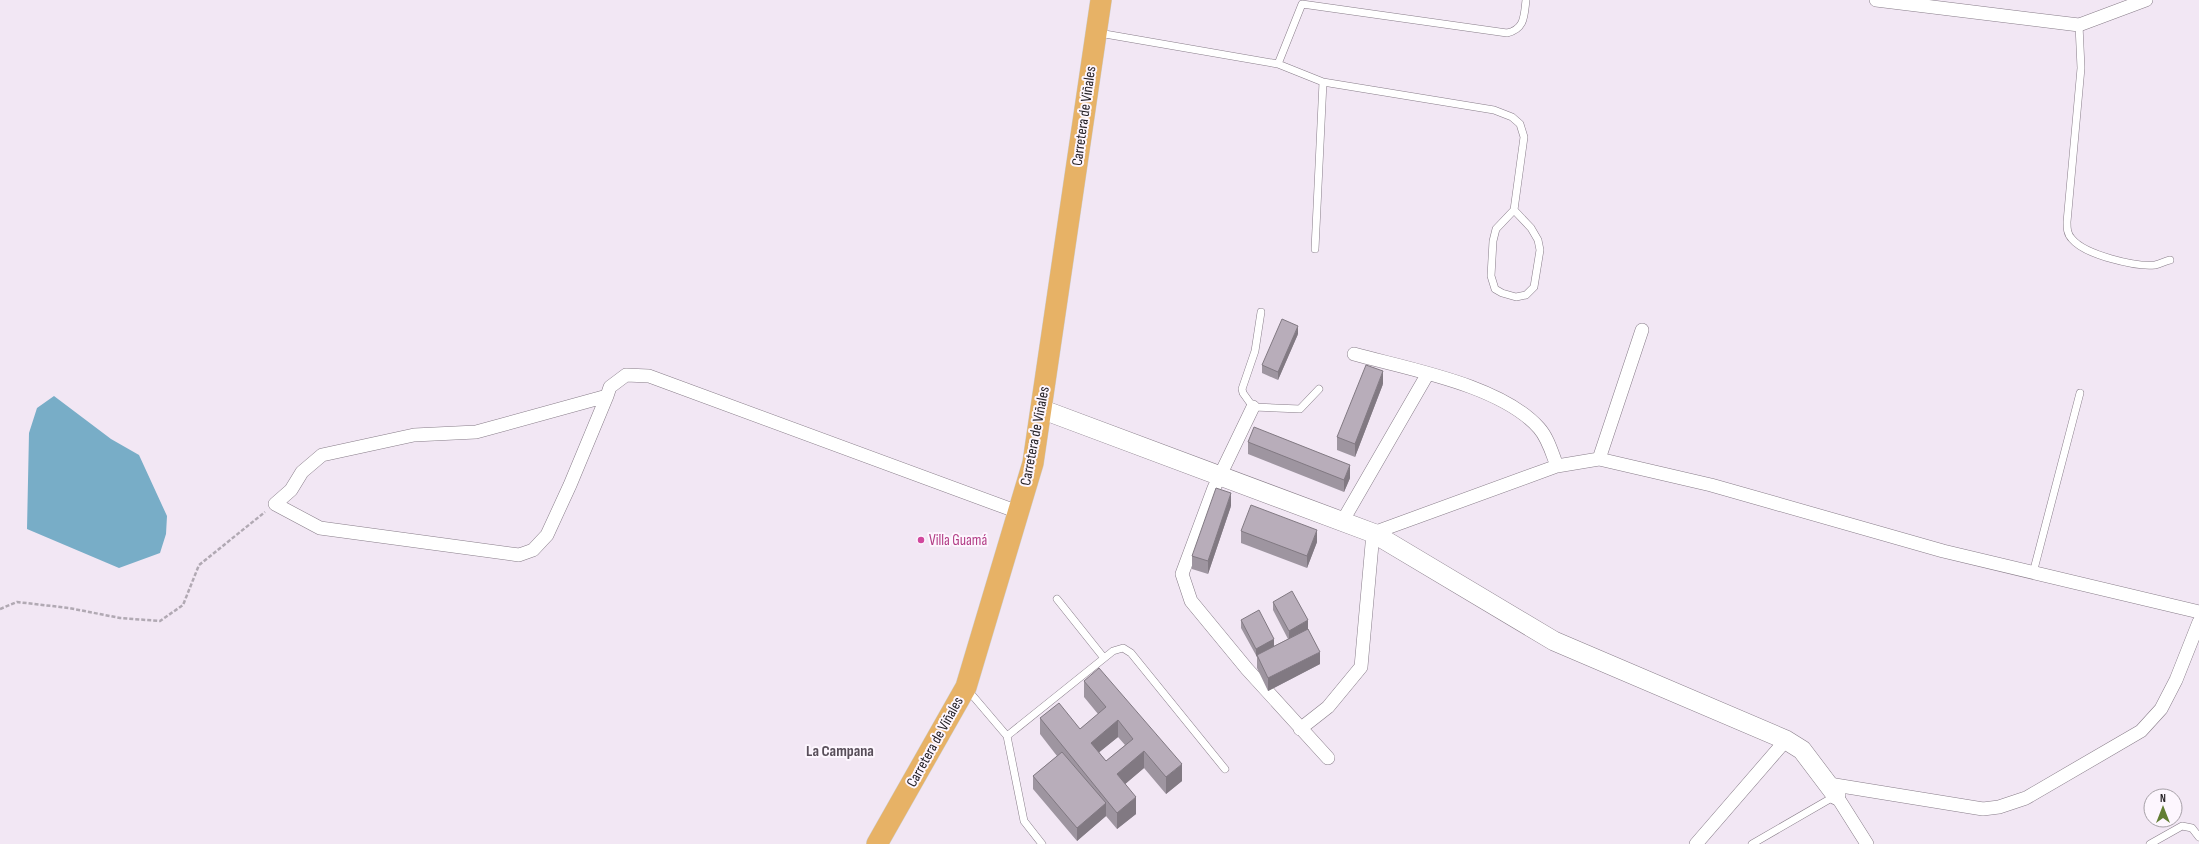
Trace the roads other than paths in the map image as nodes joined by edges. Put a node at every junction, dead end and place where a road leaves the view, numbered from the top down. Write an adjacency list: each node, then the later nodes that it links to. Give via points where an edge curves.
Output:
1 (1101, 0): 7 (main road, Carretera de Viñales)
2 (1526, 0): 5 (lane, via 1523,23 1515,32 1507,33)
3 (1876, 0): 6 (street)
4 (2146, 0): 6 (street)
5 (1303, 2): 8 (lane)
6 (2079, 25): 12 (lane, via 2081,68 2068,232 2077,244 2105,257 2143,265 2157,265)
7 (1096, 32): 8 (lane); 21 (main road, Carretera de Viñales)
8 (1278, 64): 9 (lane)
9 (1323, 82): 10 (lane, via 1494,110 1512,117 1520,124 1524,137); 11 (lane)
10 (1514, 210): 10 (lane, via 1496,230 1491,276 1495,289 1516,297 1526,296 1534,287 1540,250 1531,228)
11 (1315, 250)
12 (2170, 260)
13 (1261, 312): 20 (lane, via 1255,351 1242,389)
14 (1642, 330): 22 (street)
15 (1354, 354): 16 (street)
16 (1427, 375): 23 (street, via 1464,384 1494,396 1528,417 1548,442); 26 (street)
17 (1319, 389): 20 (lane, via 1300,409)
18 (2080, 393): 28 (lane)
19 (607, 396): 19 (street, via 476,432 414,435 322,455 302,472 291,490 275,504 320,528 519,555 533,550 547,534); 25 (street, via 610,387 626,375 649,376)
20 (1253, 407): 24 (street)
21 (1041, 409): 24 (street); 25 (main road, Carretera de Viñales, via 1033,463)
22 (1599, 459): 23 (street); 28 (street, via 1710,485 1943,551)
23 (1557, 466): 27 (street)
24 (1220, 476): 26 (street); 34 (street, via 1182,574 1192,600 1247,669)
25 (1018, 512): 33 (main road, Carretera de Viñales)
26 (1342, 522): 27 (street)
27 (1373, 533): 34 (street, via 1361,666 1328,707); 36 (street, via 1554,641)
28 (2033, 573): 30 (street)
29 (1057, 599): 32 (lane)
30 (2199, 612)
31 (2199, 622): 39 (street, via 2176,680 2161,709 2141,731 2026,798 1999,807 1983,809)
32 (1104, 658): 35 (lane); 38 (lane, via 1119,649 1128,650)
33 (966, 687): 35 (lane); 41 (main road, Carretera de Viñales)
34 (1300, 728): 37 (street)
35 (1007, 736): 42 (lane, via 1024,821)
36 (1786, 740): 39 (street, via 1802,750); 43 (street)
37 (1328, 758)
38 (1225, 769)
39 (1833, 790): 44 (lane); 45 (street)
40 (2199, 837): 46 (lane, via 2192,828 2182,826)
41 (877, 844)
42 (1042, 844)
43 (1696, 844)
44 (1752, 844)
45 (1867, 844)
46 (2150, 844)

